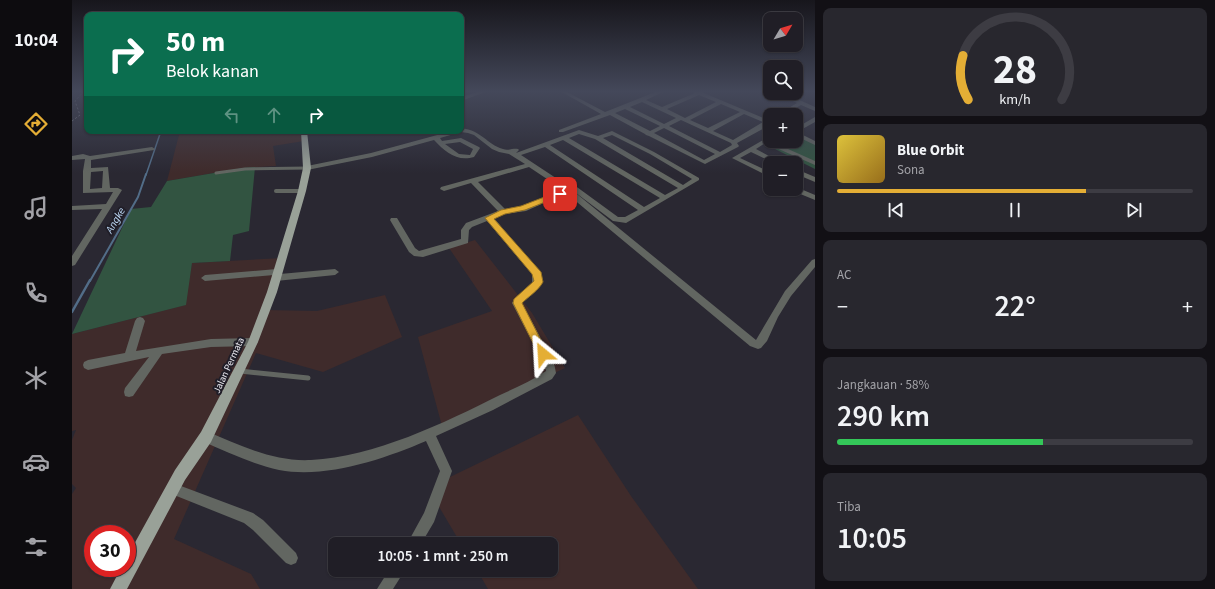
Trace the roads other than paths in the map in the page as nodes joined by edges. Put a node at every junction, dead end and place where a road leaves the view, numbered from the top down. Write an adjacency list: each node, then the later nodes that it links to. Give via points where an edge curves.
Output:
1 (594, 118): 28 (street)
2 (620, 118): 14 (street)
3 (650, 118): 8 (street)
4 (731, 118): 11 (street)
5 (683, 119): 8 (street); 11 (street)
6 (815, 119): 9 (street)
7 (763, 125): 19 (street)
8 (665, 126): 14 (street); 29 (street)
9 (803, 126)
10 (464, 130): 28 (street, via 476,134 502,152)
11 (708, 130): 19 (street)
12 (304, 134): 35 (main road, Jalan Permata)
13 (453, 134): 18 (street)
14 (648, 134): 29 (street, via 705,162)
15 (563, 137): 17 (street, via 579,132); 23 (street); 49 (street)
16 (803, 137): 22 (street)
17 (596, 138): 42 (street); 42 (street, via 614,133 697,178)
18 (438, 141): 18 (street, via 454,154 464,158 472,156 477,148 461,140); 35 (street)
19 (733, 142): 29 (street, via 736,146)
20 (763, 143): 27 (street)
21 (803, 143): 25 (street)
22 (815, 143)
23 (545, 144): 28 (street); 52 (street)
24 (784, 148): 33 (street)
25 (815, 148)
26 (152, 149): 32 (street)
27 (751, 149): 30 (street); 37 (street, via 735,158)
28 (517, 154): 34 (street); 52 (street, via 619,220 626,220)
29 (720, 154)
30 (766, 156)
31 (72, 158): 32 (street)
32 (88, 158): 36 (street)
33 (815, 163)
34 (531, 164): 41 (street); 45 (street)
35 (307, 168): 38 (lane, via 244,169); 47 (main road, Jalan Permata)
36 (86, 171): 44 (street, via 86,191); 44 (street, via 106,168)
37 (763, 172)
38 (216, 173)
39 (803, 174): 40 (street)
40 (815, 180)
41 (473, 181): 43 (street); 54 (street)
42 (683, 188): 49 (street)
43 (444, 189)
44 (106, 190): 51 (street, via 118,190)
45 (566, 190): 54 (street, via 523,209); 58 (street, via 758,345 800,277)
46 (276, 191): 47 (lane)
47 (302, 191): 61 (main road, Jalan Permata)
48 (803, 192): 50 (street)
49 (665, 198): 52 (street)
50 (815, 198)
51 (107, 206): 53 (street); 57 (street)
52 (644, 210)
53 (74, 211)
54 (503, 212): 55 (street)
55 (489, 218): 56 (street, via 466,226 465,241 423,254 417,254 412,250); 71 (street, via 536,272 538,282 518,303 550,366 551,373 476,413)
56 (394, 220)
57 (76, 250): 59 (street)
58 (815, 262)
59 (72, 264)
60 (335, 272): 61 (street)
61 (276, 275): 62 (street); 64 (main road, Jalan Permata)
62 (205, 278)
63 (140, 321): 66 (street)
64 (253, 342): 65 (street, via 195,345); 68 (main road, Jalan Permata)
65 (159, 352): 66 (street); 70 (street)
66 (130, 357): 67 (street)
67 (88, 366)
68 (240, 371): 69 (lane); 72 (main road, Jalan Permata)
69 (308, 378)
70 (129, 392)
71 (428, 434): 72 (street, via 371,455 332,464 305,466 281,464); 74 (street, via 446,471 429,517)
72 (206, 437): 73 (main road, Jalan Permata)
73 (173, 489): 75 (street, via 248,518); 77 (main road, Jalan Permata)
74 (418, 537)
75 (291, 558)
76 (393, 577): 78 (street)
77 (118, 589)
78 (384, 589)

